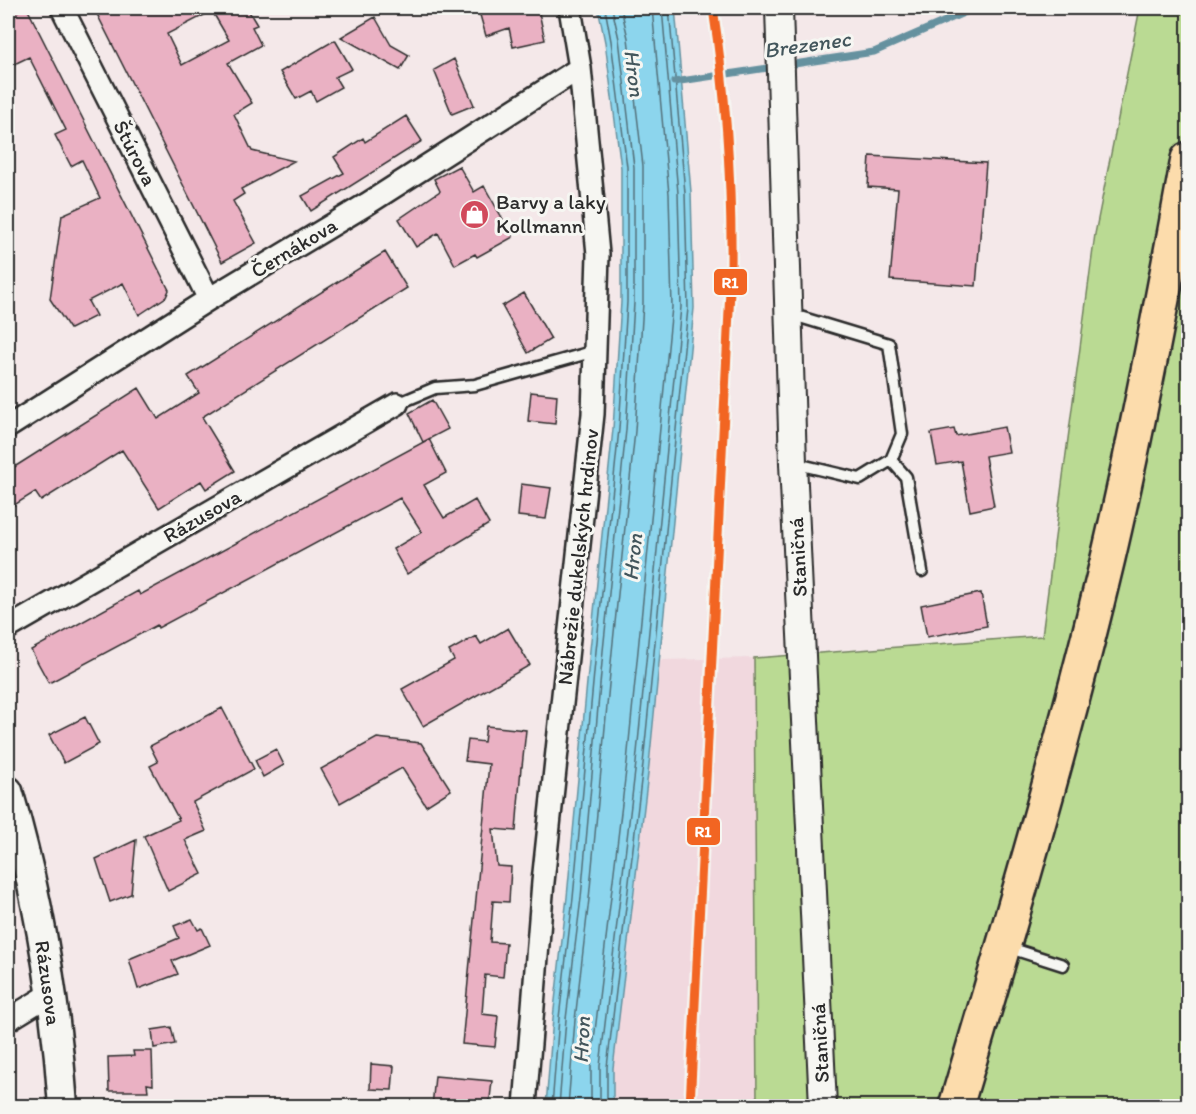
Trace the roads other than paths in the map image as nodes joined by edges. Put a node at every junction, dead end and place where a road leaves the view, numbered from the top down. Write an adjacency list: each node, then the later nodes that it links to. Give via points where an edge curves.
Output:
1 (62, 8): 6 (street, Štúrova)
2 (570, 8): 4 (street, Nábrežie dukelských hrdinov)
3 (779, 8): 7 (street, Staničná)
4 (580, 68): 6 (street, Černákova); 8 (street, Nábrežie dukelských hrdinov, via 598,254)
5 (1188, 159): 16 (main road, via 1108,558)
6 (210, 299): 10 (street, Černákova)
7 (788, 314): 11 (lane, via 889,345 902,434); 12 (street, Staničná)
8 (595, 351): 9 (lane, via 475,385 435,388); 21 (street, Nábrežie dukelských hrdinov, via 593,414 543,882)
9 (397, 404): 14 (street, Rázusova)
10 (8, 427)
11 (891, 460): 12 (lane, via 860,479); 13 (lane, via 906,477)
12 (793, 463): 22 (street, Staničná)
13 (922, 571)
14 (8, 628)
15 (8, 791): 18 (main road, Rázusova)
16 (1004, 946): 17 (lane); 23 (main road)
17 (1064, 965)
18 (52, 993): 19 (street); 20 (main road, Rázusova)
19 (8, 1020)
20 (63, 1107)
21 (525, 1107)
22 (823, 1107)
23 (956, 1107)

